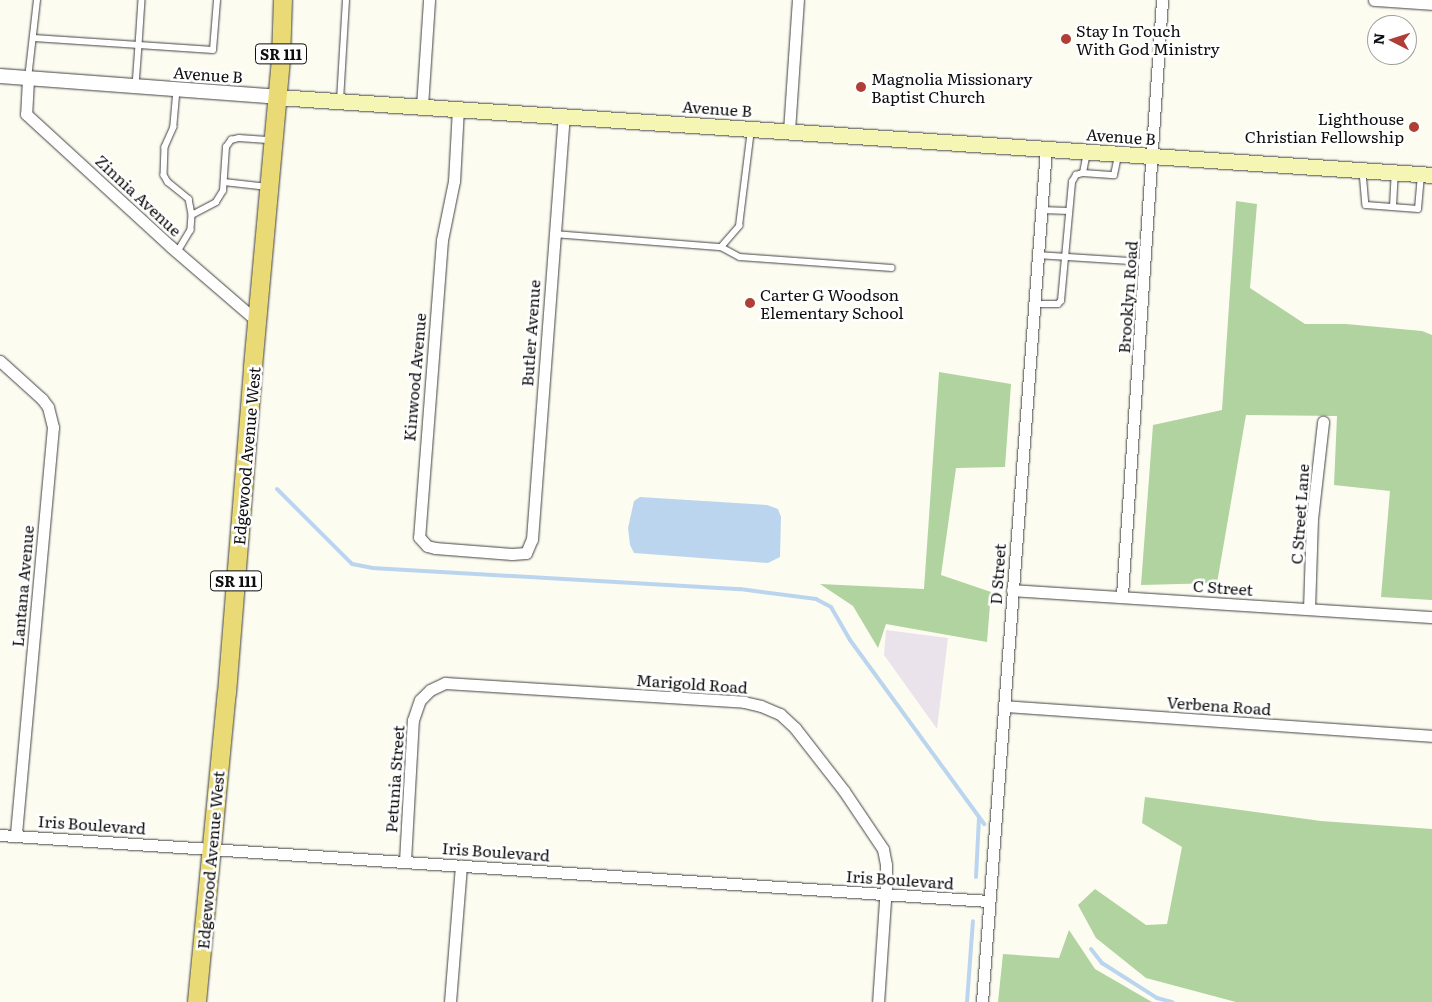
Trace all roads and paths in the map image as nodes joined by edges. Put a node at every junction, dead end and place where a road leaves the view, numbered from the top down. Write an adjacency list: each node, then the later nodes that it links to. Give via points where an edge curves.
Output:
1 (37, 0): 11 (lane)
2 (142, 0): 12 (lane)
3 (217, 0): 12 (lane, via 213,50)
4 (283, 0): 17 (main road, Edgewood Avenue West / SR 111)
5 (346, 0): 18 (lane)
6 (429, 0): 19 (street)
7 (798, 0): 23 (street)
8 (1162, 0): 28 (street, Brooklyn Road)
9 (1374, 0): 10 (street)
10 (1432, 4)
11 (34, 38): 12 (lane); 14 (lane)
12 (139, 45): 15 (lane)
13 (0, 76): 14 (street, Avenue B)
14 (28, 79): 15 (street, Avenue B); 41 (street, Zinnia Avenue, via 26,114)
15 (136, 86): 16 (street, Avenue B)
16 (177, 89): 17 (street, Avenue B); 38 (lane, via 174,127 165,147 164,175 189,199)
17 (277, 97): 18 (main road, Avenue B); 24 (main road, Edgewood Avenue West / SR 111)
18 (340, 100): 19 (main road, Avenue B)
19 (422, 106): 20 (main road, Avenue B)
20 (458, 108): 21 (main road, Avenue B); 50 (street, Kinwood Avenue, via 454,181 442,240 419,537 427,546 435,548 512,554)
21 (564, 115): 22 (main road, Avenue B); 39 (street, Butler Avenue)
22 (751, 128): 23 (main road, Avenue B); 40 (lane, via 739,226)
23 (790, 131): 25 (main road, Avenue B)
24 (274, 140): 33 (lane, via 230,140 226,147); 34 (main road, Edgewood Avenue West / SR 111)
25 (1046, 148): 26 (main road, Avenue B); 36 (street, D Street)
26 (1087, 151): 27 (main road, Avenue B); 31 (lane)
27 (1119, 154): 28 (main road, Avenue B); 31 (lane, via 1114,175)
28 (1153, 156): 29 (main road, Avenue B); 44 (street, Brooklyn Road)
29 (1362, 169): 30 (main road, Avenue B); 35 (lane, via 1366,205)
30 (1395, 172): 32 (main road, Avenue B); 35 (lane)
31 (1083, 173): 37 (lane, via 1076,175 1072,182)
32 (1427, 174): 35 (lane, via 1418,209)
33 (224, 182): 34 (lane); 38 (lane, via 216,202)
34 (270, 187): 47 (main road, Edgewood Avenue West / SR 111)
35 (1393, 207)
36 (1041, 210): 37 (lane); 42 (street, D Street)
37 (1069, 211): 43 (lane)
38 (192, 215): 41 (lane, via 191,230)
39 (554, 234): 40 (lane); 50 (street, Butler Avenue, via 532,540)
40 (721, 247): 45 (lane, via 740,257)
41 (178, 252): 47 (street, Zinnia Avenue)
42 (1037, 256): 43 (lane); 46 (street, D Street)
43 (1066, 257): 44 (lane); 46 (lane, via 1061,301 1058,304)
44 (1146, 262): 52 (street, Brooklyn Road)
45 (892, 268)
46 (1034, 304): 51 (street, D Street)
47 (257, 321): 60 (main road, Edgewood Avenue West / SR 111, via 228,684)
48 (0, 361): 59 (street, Lantana Avenue, via 42,399 52,417 53,427)
49 (1323, 422): 53 (street, C Street Lane, via 1312,519)
50 (526, 552)
51 (1012, 590): 52 (street, C Street); 56 (street, D Street)
52 (1122, 596): 53 (street, C Street)
53 (1309, 609): 54 (street, C Street)
54 (1432, 617)
55 (420, 700): 61 (street, Petunia Street, via 413,720); 63 (street, Marigold Road, via 430,690 445,683 744,702 761,706 780,714 795,728 844,790 876,838 883,849 886,865)
56 (1004, 706): 57 (street, Verbena Road); 64 (street, D Street)
57 (1432, 736)
58 (0, 834): 59 (street, Iris Boulevard)
59 (16, 836): 60 (street, Iris Boulevard)
60 (211, 848): 61 (street, Iris Boulevard); 65 (main road, Edgewood Avenue West / SR 111)
61 (405, 861): 62 (street, Iris Boulevard)
62 (460, 865): 63 (street, Iris Boulevard); 66 (street)
63 (886, 894): 64 (street, Iris Boulevard); 67 (street, Marigold Road)
64 (989, 901): 68 (street, D Street)
65 (197, 1002)
66 (450, 1002)
67 (878, 1002)
68 (982, 1002)

